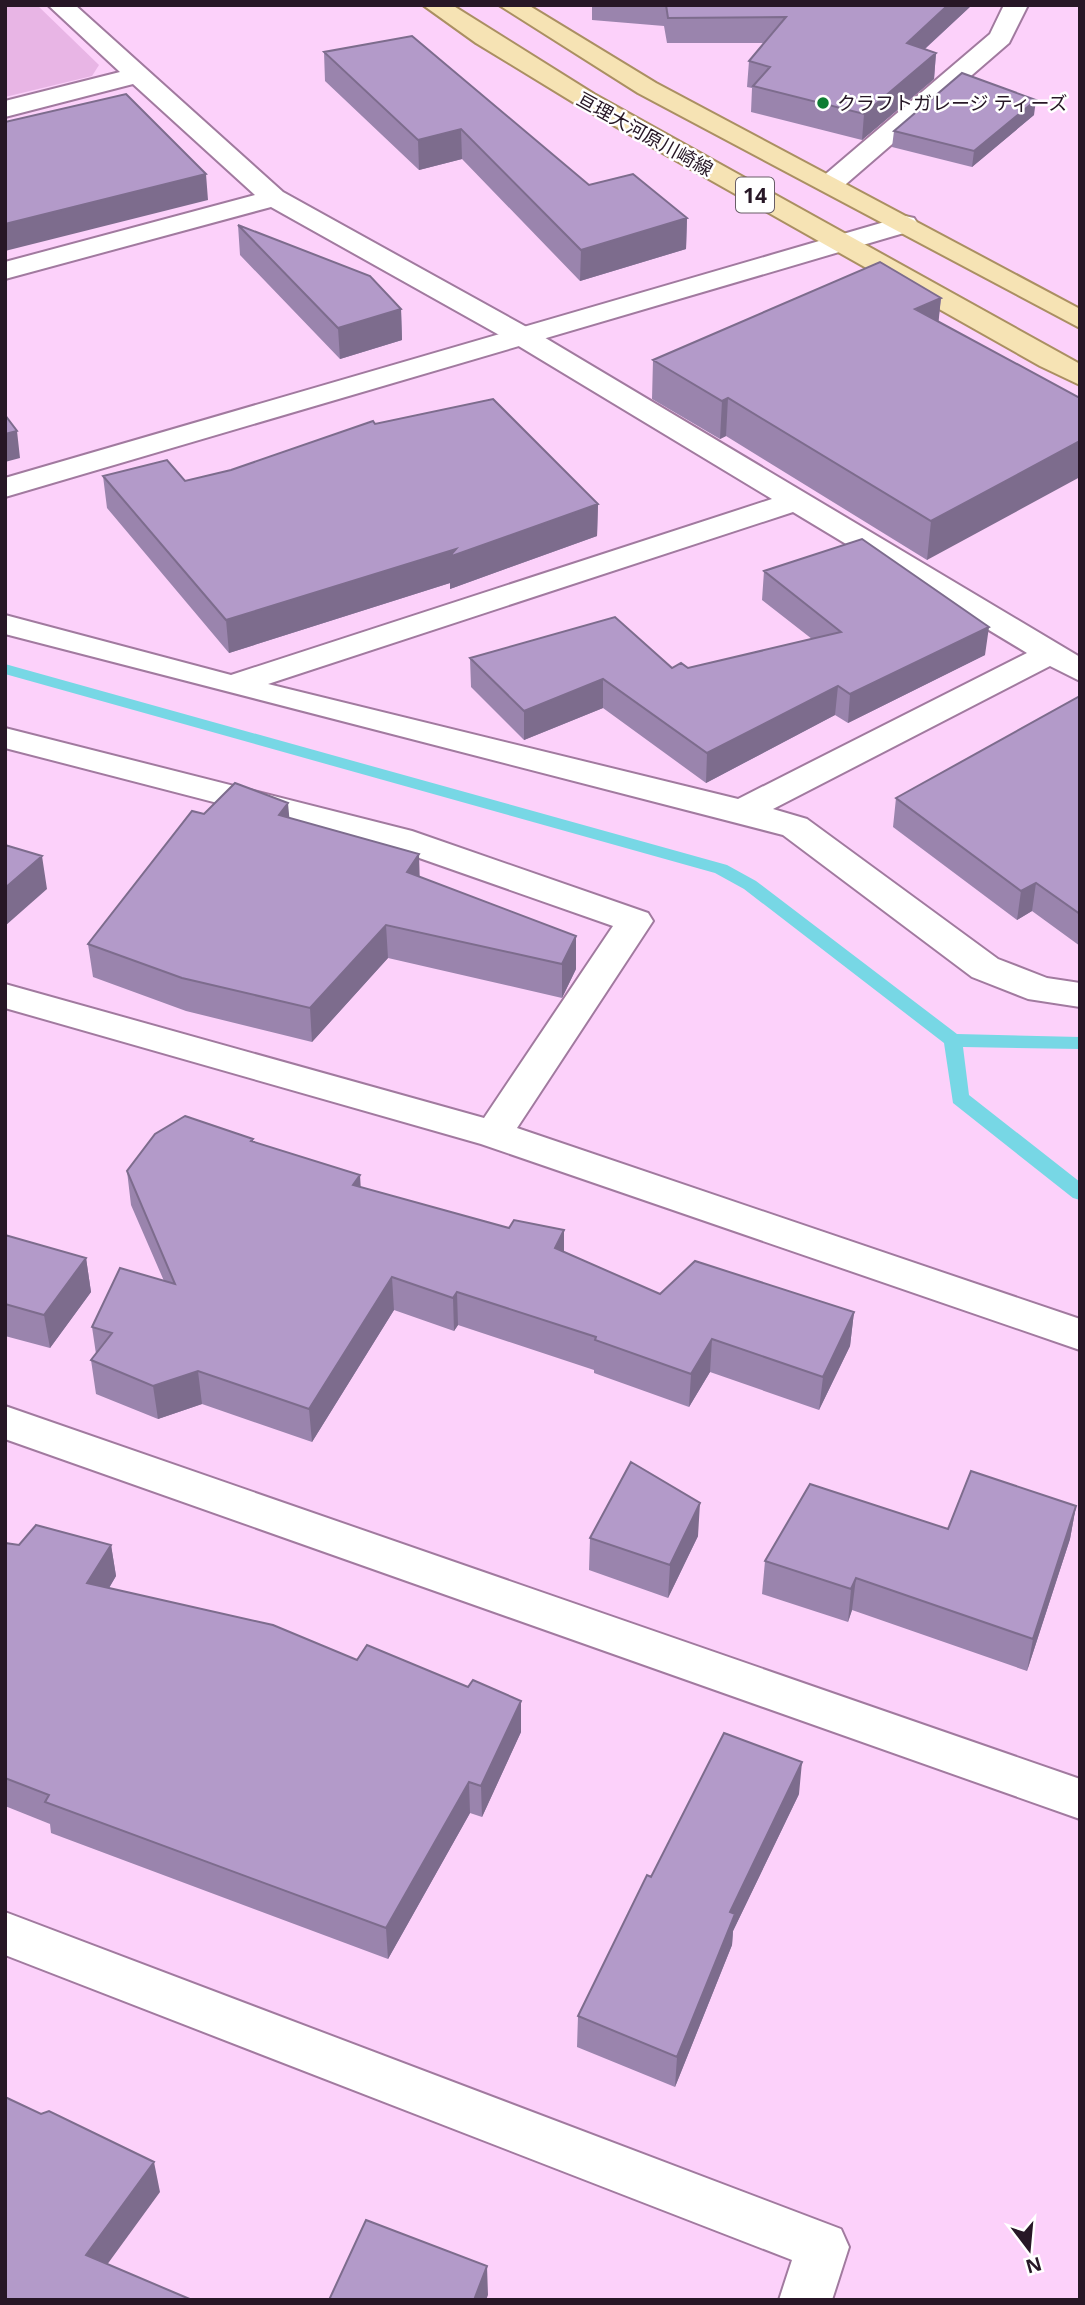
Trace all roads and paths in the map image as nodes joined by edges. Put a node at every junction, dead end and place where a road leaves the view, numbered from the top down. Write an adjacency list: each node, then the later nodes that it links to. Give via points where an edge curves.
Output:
1 (60, 5): 5 (street)
2 (435, 5): 10 (main road, 亘理大河原川崎線 / 14, via 628,127)
3 (511, 5): 7 (main road, 亘理大河原川崎線 / 14, via 647,89)
4 (1016, 5): 7 (street, via 1000,38)
5 (135, 76): 6 (street); 8 (street)
6 (5, 109)
7 (830, 184): 9 (main road, 亘理大河原川崎線 / 14)
8 (274, 198): 11 (street); 13 (street)
9 (905, 224): 10 (street); 12 (main road, 亘理大河原川崎線 / 14)
10 (844, 243): 13 (street); 14 (main road, 亘理大河原川崎線 / 14)
11 (5, 271)
12 (1080, 320)
13 (522, 336): 15 (street); 16 (street)
14 (1080, 376)
15 (5, 488)
16 (798, 500): 18 (street); 20 (street)
17 (5, 624): 20 (street)
18 (1051, 653): 19 (street); 22 (street)
19 (1080, 671)
20 (232, 685): 22 (street)
21 (5, 738): 25 (street, via 400,839 635,921)
22 (742, 811): 23 (street, via 795,827 985,968 1041,990)
23 (1080, 995)
24 (5, 996): 25 (street)
25 (493, 1134): 26 (street)
26 (1080, 1335)
27 (5, 1422): 28 (street)
28 (1080, 1799)
29 (5, 1933): 30 (street, via 823,2247)
30 (805, 2300)

